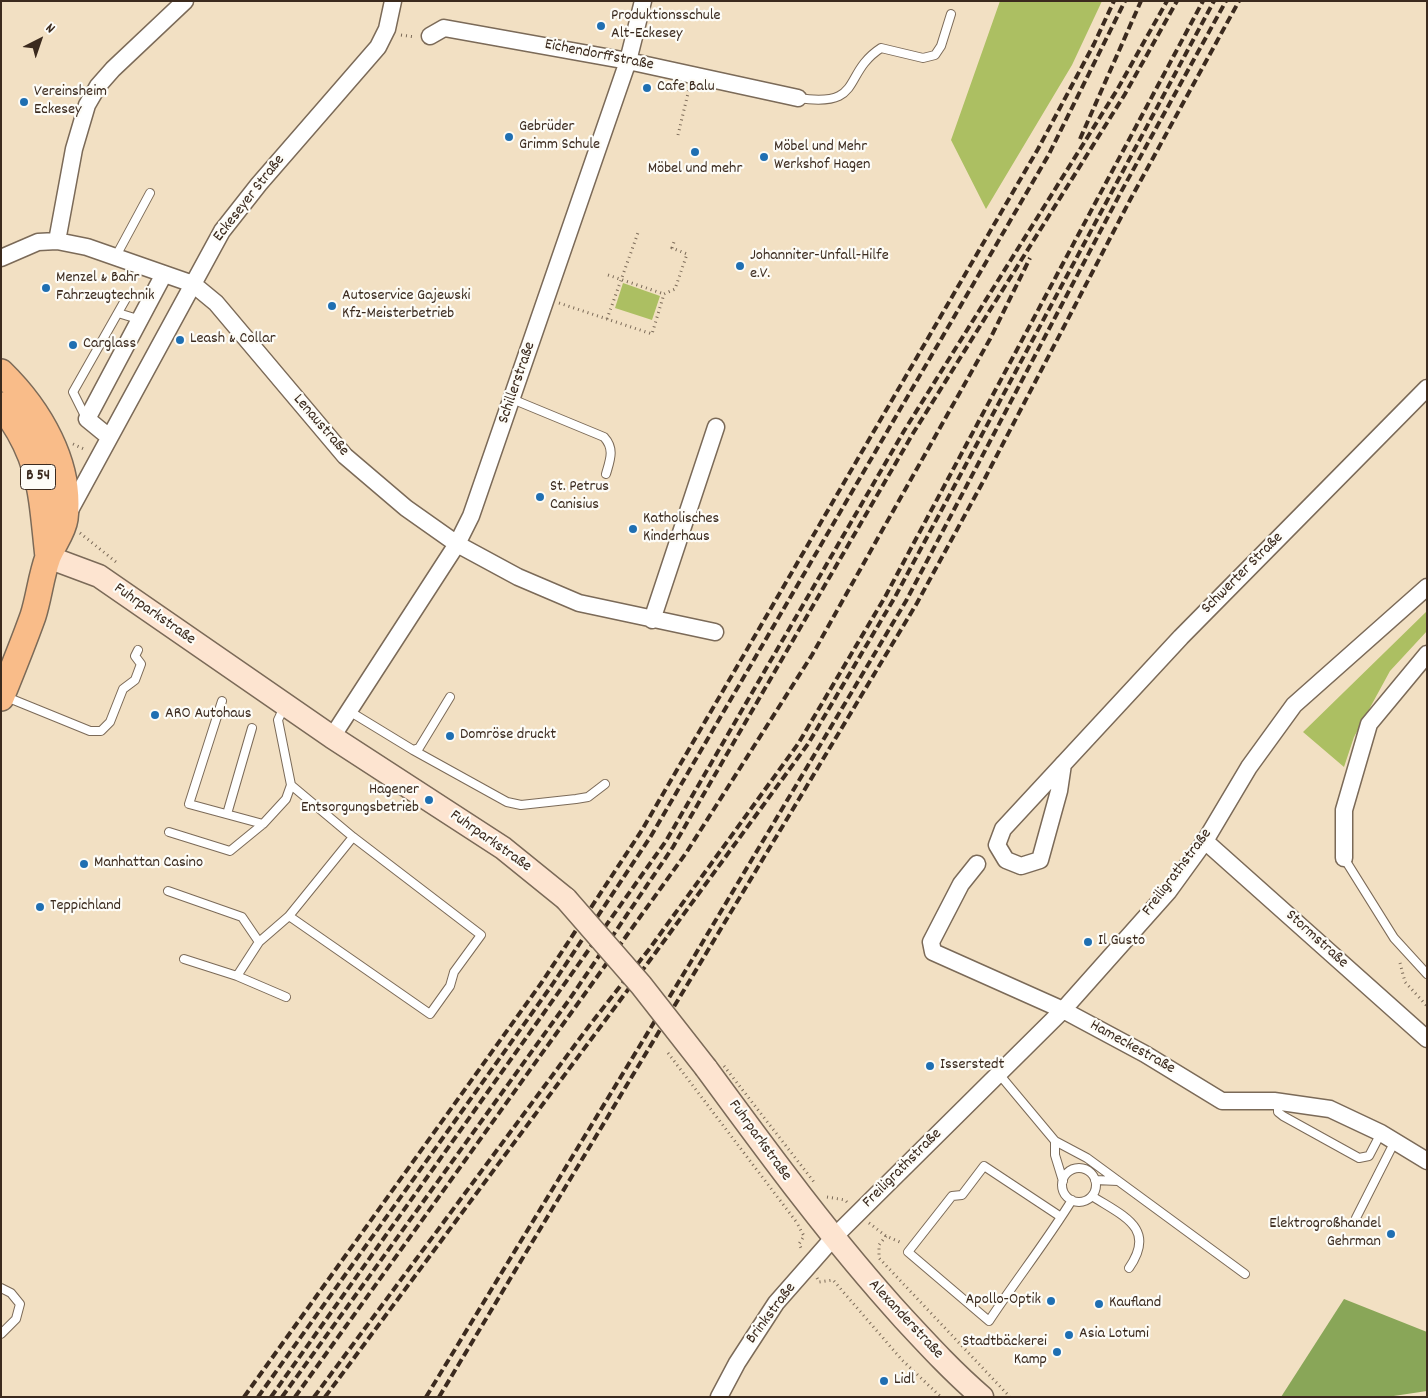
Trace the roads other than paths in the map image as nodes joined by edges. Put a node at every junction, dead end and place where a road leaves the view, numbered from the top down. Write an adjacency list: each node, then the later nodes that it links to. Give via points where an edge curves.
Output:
1 (185, 1): 9 (street, via 113,69 87,105 74,148)
2 (393, 1): 13 (street, Eckeseyer Straße, via 387,29 378,47 222,231)
3 (643, 1): 6 (street, Schillerstraße)
4 (951, 14): 7 (lane, via 941,46 934,55 923,58 881,48 864,62 857,78 844,94 828,100)
5 (430, 36): 6 (street, Eichendorffstraße, via 444,28)
6 (628, 61): 7 (street, Eichendorffstraße); 19 (street, Schillerstraße)
7 (798, 98)
8 (150, 193): 10 (lane)
9 (57, 241): 10 (street, Lenaustraße); 11 (street, Lenaustraße, via 38,242)
10 (116, 256): 12 (street, Lenaustraße)
11 (1, 258)
12 (164, 274): 13 (street, Lenaustraße); 16 (street)
13 (192, 284): 23 (street, Eckeseyer Straße); 26 (street, Lenaustraße, via 216,303 345,456 406,508)
14 (128, 295): 15 (lane)
15 (118, 313): 16 (lane); 21 (lane, via 73,392)
16 (141, 320): 21 (street)
17 (1, 372): 25 (main road, B 54, via 32,407 53,447 62,477)
18 (1427, 388): 41 (street, Schwerter Straße, via 1181,637)
19 (512, 399): 24 (lane, via 604,437 611,454); 26 (street, Schillerstraße, via 471,516)
20 (1, 405): 27 (main road, B 54, via 29,447 37,474)
21 (87, 419): 23 (street)
22 (716, 427): 29 (street)
23 (109, 437): 25 (street, Eckeseyer Straße)
24 (606, 474)
25 (65, 519): 27 (main road, B 54)
26 (457, 544): 29 (street, Lenaustraße, via 578,603); 37 (street, Schillerstraße)
27 (48, 557): 33 (main road, B 54, via 33,616); 36 (main road, Fuhrparkstraße, via 99,576)
28 (1427, 587): 48 (street, Freiligrathstraße, via 1294,705 1249,767)
29 (652, 620): 30 (street, Lenaustraße)
30 (715, 632)
31 (138, 650): 33 (lane, via 135,656 141,664 135,680 123,689 110,722 101,731 90,731)
32 (1427, 654): 49 (street, via 1369,724 1344,810)
33 (2, 697)
34 (450, 697): 40 (lane, via 419,748)
35 (222, 701): 44 (lane, via 189,804)
36 (285, 706): 39 (main road, Fuhrparkstraße); 43 (lane, via 278,720)
37 (349, 711): 39 (street, Schillerstraße); 40 (lane)
38 (252, 728): 44 (lane)
39 (332, 737): 74 (main road, Fuhrparkstraße, bridge, via 503,848 566,899 641,985 814,1203)
40 (413, 750): 42 (lane, via 507,802 521,805 588,796)
41 (1064, 764): 41 (street, Schwerter Straße, via 1003,829 997,845 1006,860 1021,866 1040,860)
42 (605, 784)
43 (291, 785): 45 (lane, via 286,799); 47 (lane)
44 (227, 814): 45 (lane)
45 (263, 824): 46 (lane, via 230,851)
46 (169, 832)
47 (353, 837): 52 (lane); 52 (lane, via 481,935 454,972 450,986 430,1014)
48 (1205, 840): 58 (street, Freiligrathstraße, via 1168,892); 59 (street, Stormstraße)
49 (1344, 858): 55 (lane, via 1394,938)
50 (977, 864): 58 (street, Hameckestraße, via 961,884 931,942 933,952)
51 (168, 891): 53 (lane, via 242,917)
52 (289, 916): 53 (lane)
53 (259, 942): 56 (lane)
54 (184, 959): 56 (lane)
55 (1427, 974)
56 (237, 976): 57 (lane)
57 (286, 997)
58 (1063, 1010): 60 (street, Freiligrathstraße); 61 (street, Hameckestraße, via 1145,1054 1222,1101)
59 (1427, 1039)
60 (999, 1074): 63 (lane); 74 (street, Freiligrathstraße)
61 (1278, 1102): 62 (street, Hameckestraße, via 1330,1109); 62 (lane, via 1278,1112 1283,1116 1359,1158 1369,1156)
62 (1388, 1137): 65 (street, Hameckestraße); 73 (lane)
63 (1055, 1141): 64 (lane); 68 (lane, via 1055,1156)
64 (1087, 1158): 66 (lane); 69 (lane)
65 (1427, 1161)
66 (1085, 1169): 67 (lane); 68 (lane, via 1069,1171)
67 (1096, 1180): 69 (lane); 70 (lane)
68 (1063, 1181): 71 (lane, via 1064,1192)
69 (1118, 1181): 76 (lane)
70 (1092, 1196): 71 (lane, via 1083,1201); 75 (lane, via 1135,1226 1141,1246)
71 (1072, 1200): 72 (lane)
72 (1062, 1217): 72 (lane, via 984,1166 962,1195 952,1196 908,1252 989,1321)
73 (1356, 1218)
74 (834, 1238): 79 (main road, Alexanderstraße, via 861,1272); 80 (street, Brinkstraße, via 776,1304)
75 (1129, 1268)
76 (1245, 1274)
77 (1, 1288): 78 (lane, via 11,1292 20,1304 16,1319)
78 (1, 1334)
79 (978, 1396)
80 (719, 1397)

